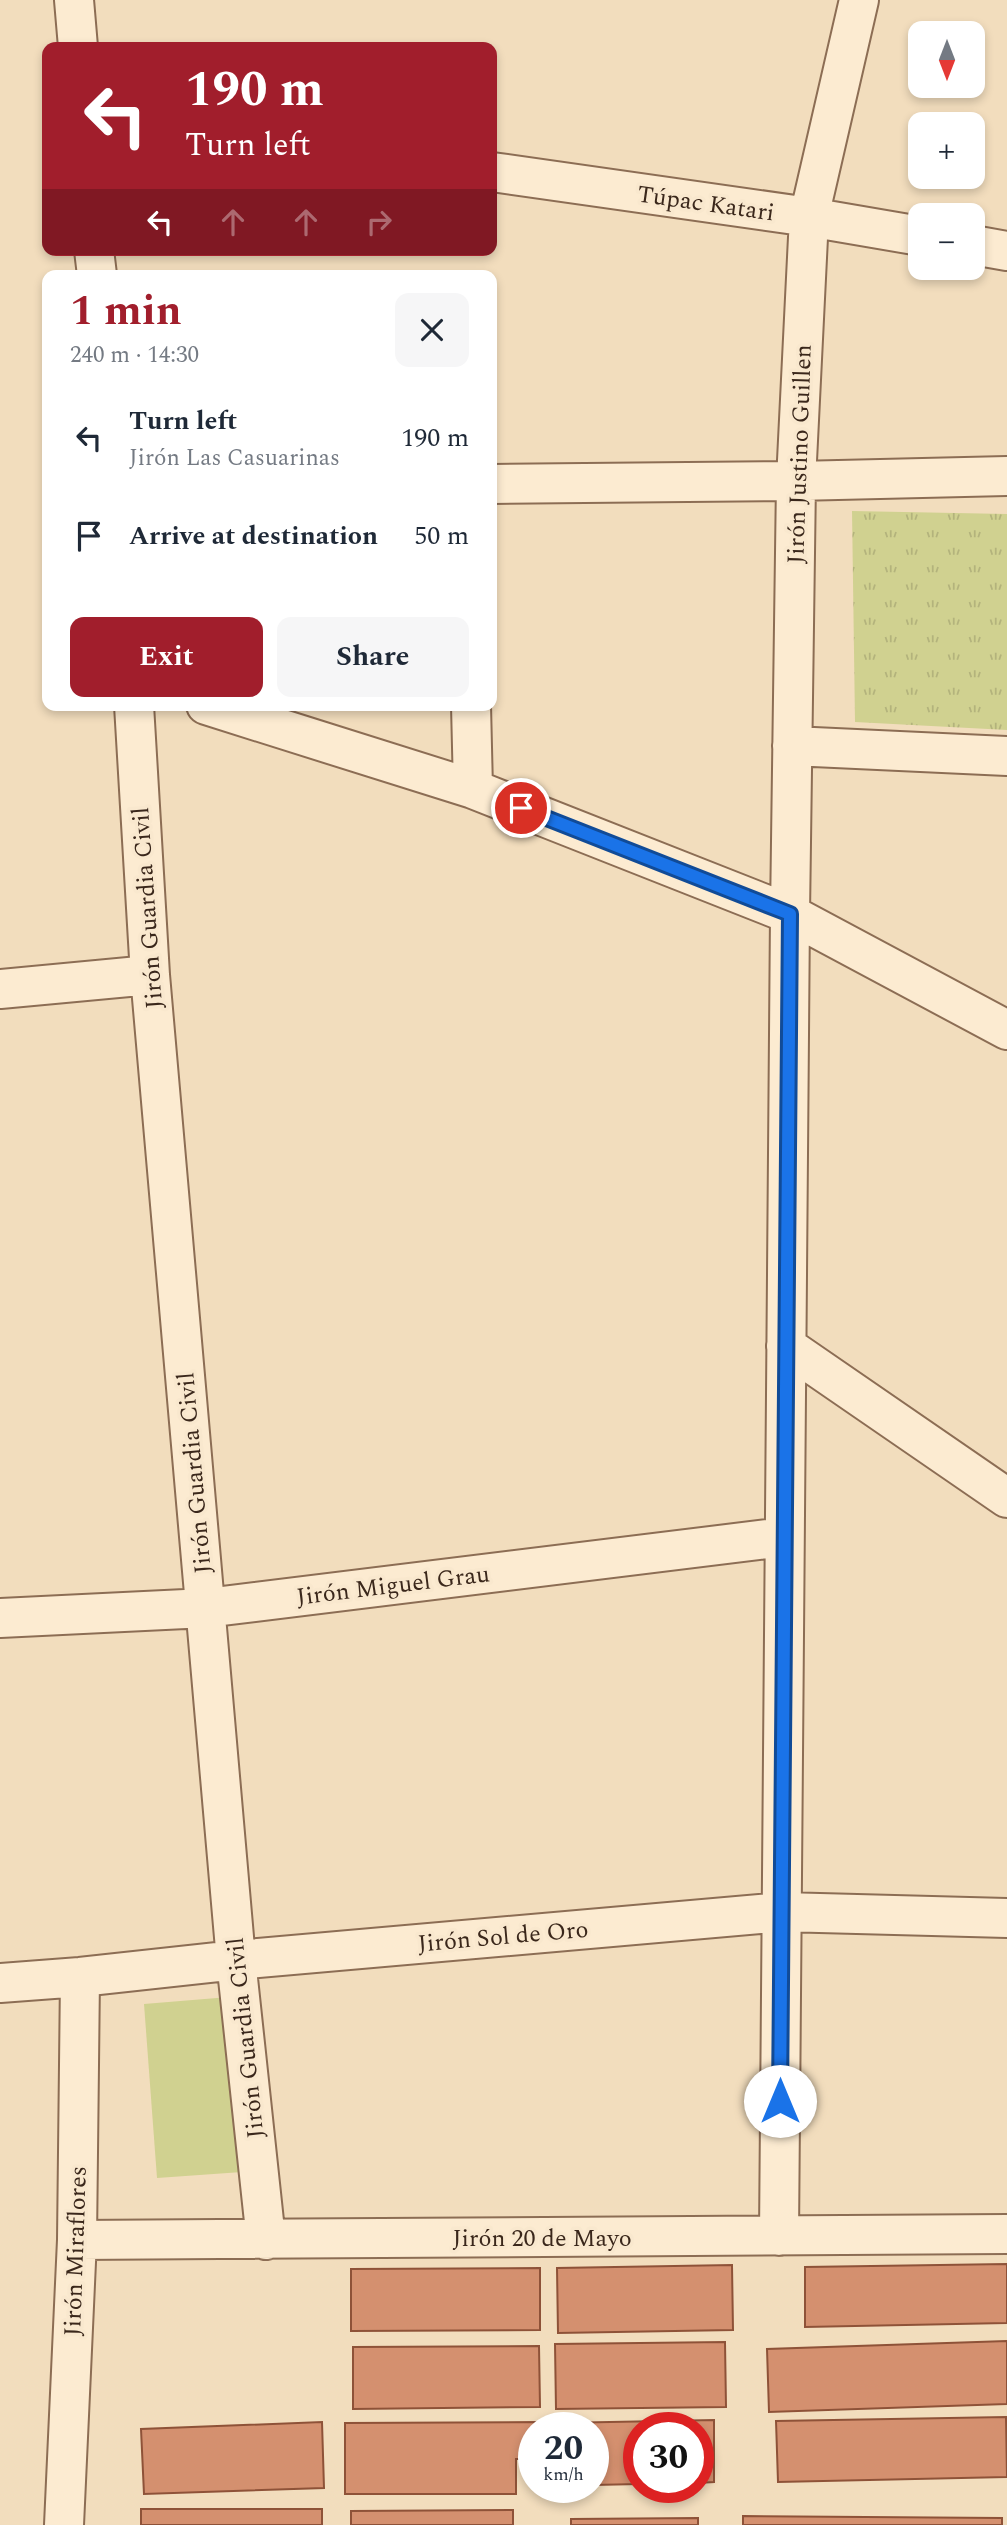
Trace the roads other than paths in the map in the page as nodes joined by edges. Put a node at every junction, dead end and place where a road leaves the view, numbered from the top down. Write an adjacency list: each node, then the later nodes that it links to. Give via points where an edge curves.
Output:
1 (74, 0): 3 (street)
2 (859, 0): 5 (street, Jirón Justino Guillen)
3 (78, 42)
4 (497, 173): 5 (street, Túpac Katari)
5 (809, 217): 6 (street, Túpac Katari); 10 (street, Jirón Justino Guillen)
6 (908, 234)
7 (985, 247): 8 (street)
8 (1007, 251)
9 (1007, 476): 10 (street)
10 (796, 481): 11 (street); 15 (street, Jirón Justino Guillen)
11 (497, 484)
12 (134, 711): 19 (street, Jirón Guardia Civil)
13 (225, 711): 17 (street)
14 (471, 711): 17 (street)
15 (792, 746): 16 (street); 18 (street, Jirón Justino Guillen)
16 (1007, 756)
17 (472, 789): 18 (street)
18 (790, 914): 21 (street); 22 (street, Jirón Justino Guillen)
19 (150, 975): 20 (street); 25 (street, Jirón Guardia Civil)
20 (0, 989)
21 (1007, 1030)
22 (786, 1346): 23 (street); 24 (street, Jirón Justino Guillen)
23 (1007, 1498)
24 (784, 1537): 25 (street, Jirón Miguel Grau); 27 (street, Jirón Justino Guillen)
25 (206, 1608): 26 (street, Jirón Miguel Grau); 29 (street, Jirón Guardia Civil)
26 (0, 1618)
27 (782, 1912): 28 (street, Jirón Sol de Oro); 29 (street, Jirón Sol de Oro); 33 (street, Jirón Justino Guillen)
28 (1007, 1918)
29 (236, 1959): 30 (street, Jirón Sol de Oro); 34 (street, Jirón Guardia Civil)
30 (80, 1977): 31 (street, Jirón Sol de Oro); 35 (street, Jirón Miraflores)
31 (0, 1983)
32 (1007, 2234): 33 (street, Jirón 20 de Mayo)
33 (779, 2236): 34 (street, Jirón 20 de Mayo)
34 (266, 2239): 35 (street, Jirón 20 de Mayo)
35 (77, 2240): 36 (street, Jirón Miraflores)
36 (64, 2525)

